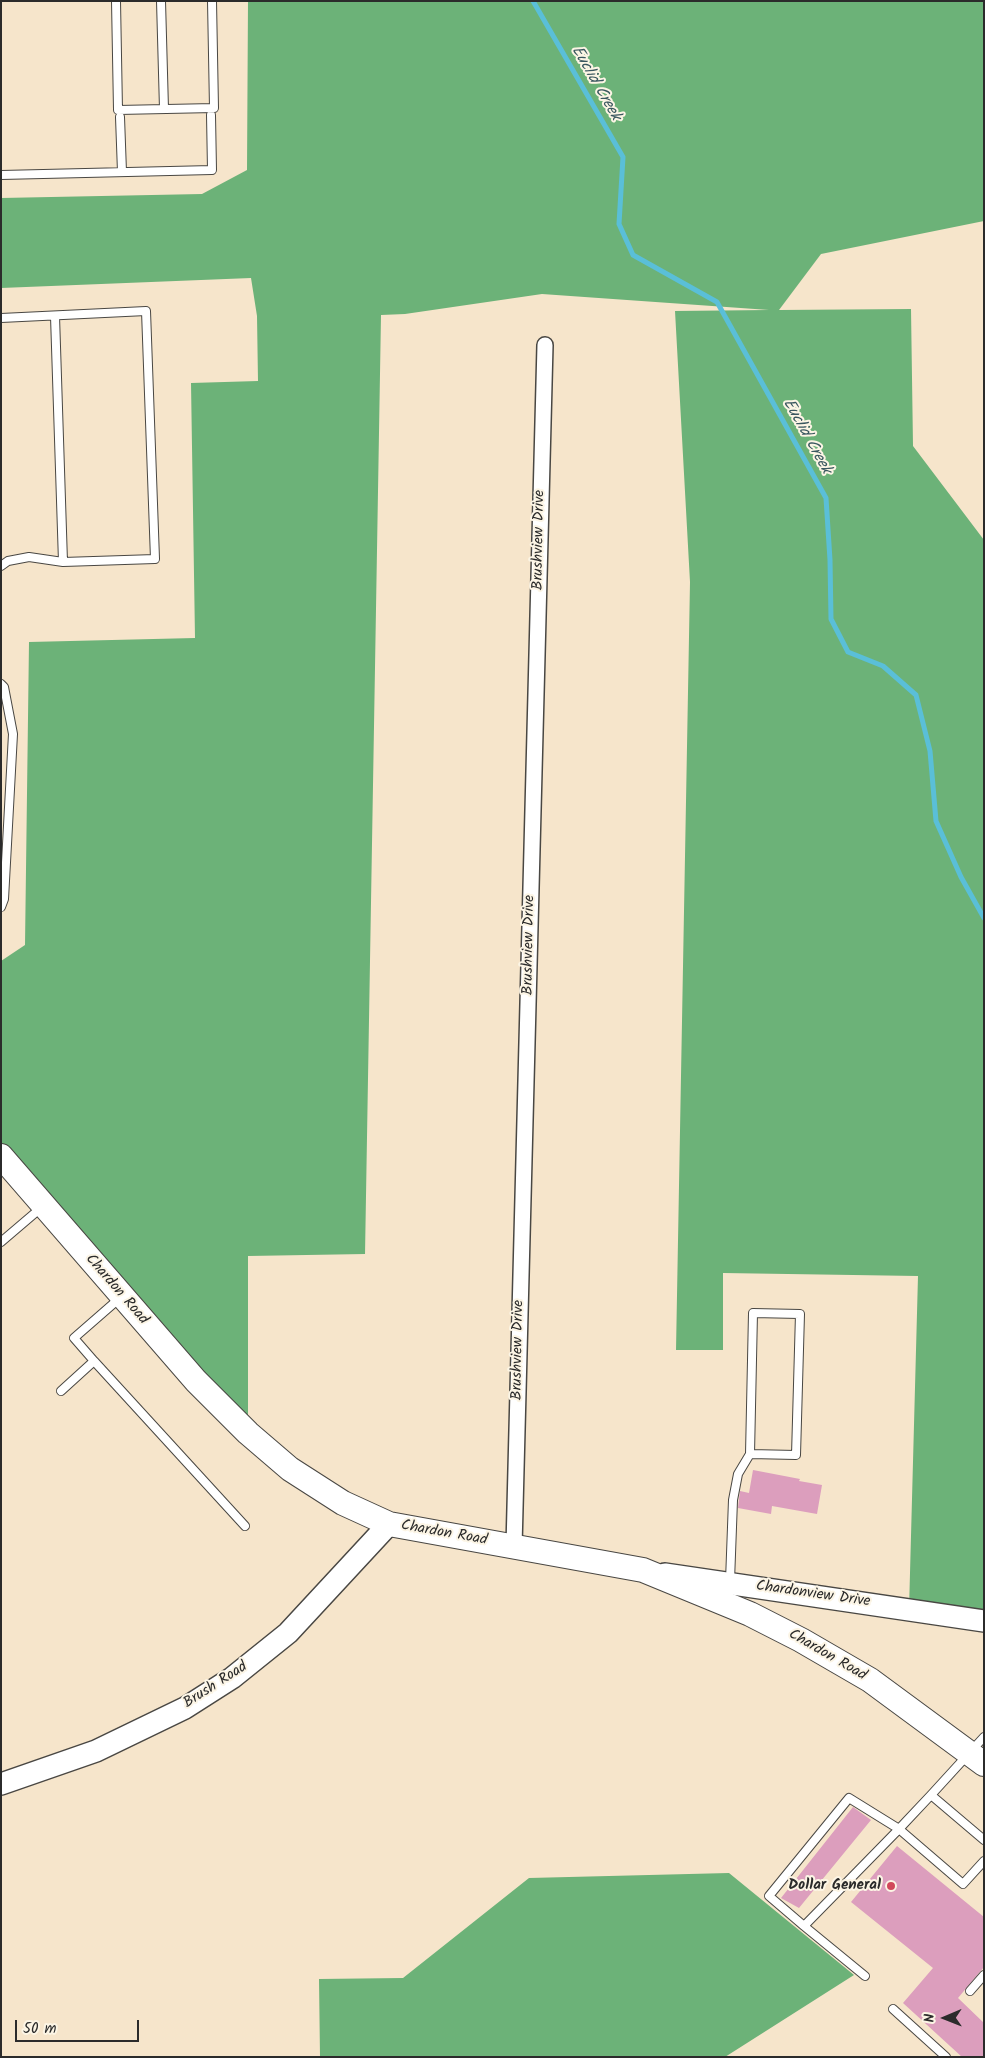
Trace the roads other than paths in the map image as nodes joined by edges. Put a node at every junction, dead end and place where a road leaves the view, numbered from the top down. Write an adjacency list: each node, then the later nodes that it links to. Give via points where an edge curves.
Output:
1 (116, 1): 4 (lane, via 118,110)
2 (161, 1): 4 (lane)
3 (212, 1): 4 (lane, via 214,108)
4 (164, 109)
5 (211, 115): 7 (lane, via 212,170)
6 (120, 117): 7 (lane)
7 (122, 172): 8 (lane)
8 (1, 175)
9 (55, 316): 10 (lane); 12 (lane); 12 (lane, via 146,311 156,559)
10 (1, 318)
11 (545, 345): 25 (street, Brushview Drive)
12 (63, 562): 13 (lane, via 29,557 8,561)
13 (1, 566)
14 (1, 684): 15 (lane, via 13,734)
15 (1, 907)
16 (1, 1156): 17 (main road, Chardon Road)
17 (44, 1206): 18 (lane); 19 (main road, Chardon Road)
18 (1, 1242)
19 (122, 1296): 20 (lane, via 74,1338); 23 (main road, Chardon Road, via 196,1381 290,1469 343,1504)
20 (94, 1361): 21 (lane); 24 (lane)
21 (61, 1391)
22 (750, 1454): 22 (lane, via 796,1455 800,1314 753,1312); 27 (lane, via 738,1474 733,1500)
23 (389, 1524): 25 (main road, Chardon Road); 30 (street, Brush Road, via 288,1633 232,1678 185,1708 96,1751)
24 (244, 1526)
25 (514, 1546): 26 (main road, Chardon Road)
26 (643, 1570): 27 (street, Chardonview Drive); 29 (main road, Chardon Road, via 750,1614 801,1640 870,1680)
27 (730, 1583): 28 (street, Chardonview Drive)
28 (984, 1621)
29 (980, 1752): 31 (lane)
30 (1, 1784)
31 (931, 1795): 32 (lane); 33 (lane)
32 (898, 1829): 34 (lane, via 963,1884); 35 (lane); 35 (lane, via 849,1798 768,1896)
33 (984, 1840)
34 (984, 1861)
35 (804, 1926): 37 (lane)
36 (984, 1975): 38 (lane)
37 (865, 1976)
38 (970, 1991)
39 (893, 2009): 40 (lane)
40 (946, 2057)

